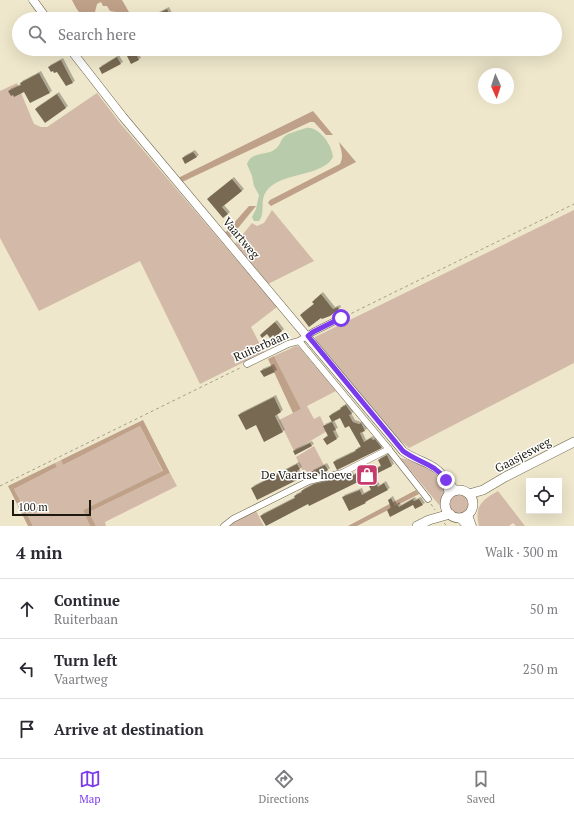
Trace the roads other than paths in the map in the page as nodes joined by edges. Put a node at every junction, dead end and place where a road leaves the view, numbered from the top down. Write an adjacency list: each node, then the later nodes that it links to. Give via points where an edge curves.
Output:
1 (33, 0): 2 (street)
2 (42, 12)
3 (75, 56): 5 (street, Vaartweg, via 123,117)
4 (341, 318): 5 (street, Ruiterbaan)
5 (308, 336): 6 (street, Ruiterbaan); 8 (street, Vaartweg)
6 (299, 341): 7 (street, Ruiterbaan); 10 (street)
7 (247, 364)
8 (395, 441): 10 (street); 11 (street, Vaartweg, via 403,451 440,472)
9 (574, 442): 12 (main road, Gaasjesweg)
10 (388, 448): 13 (street); 16 (street, via 342,473 308,481)
11 (453, 493): 12 (main road, via 463,491); 14 (main road, via 446,502)
12 (471, 498): 15 (main road, via 472,509)
13 (428, 499)
14 (448, 510): 15 (main road, via 456,518); 17 (main road)
15 (464, 517): 18 (street); 19 (street)
16 (224, 526)
17 (417, 526)
18 (467, 526)
19 (472, 526)

